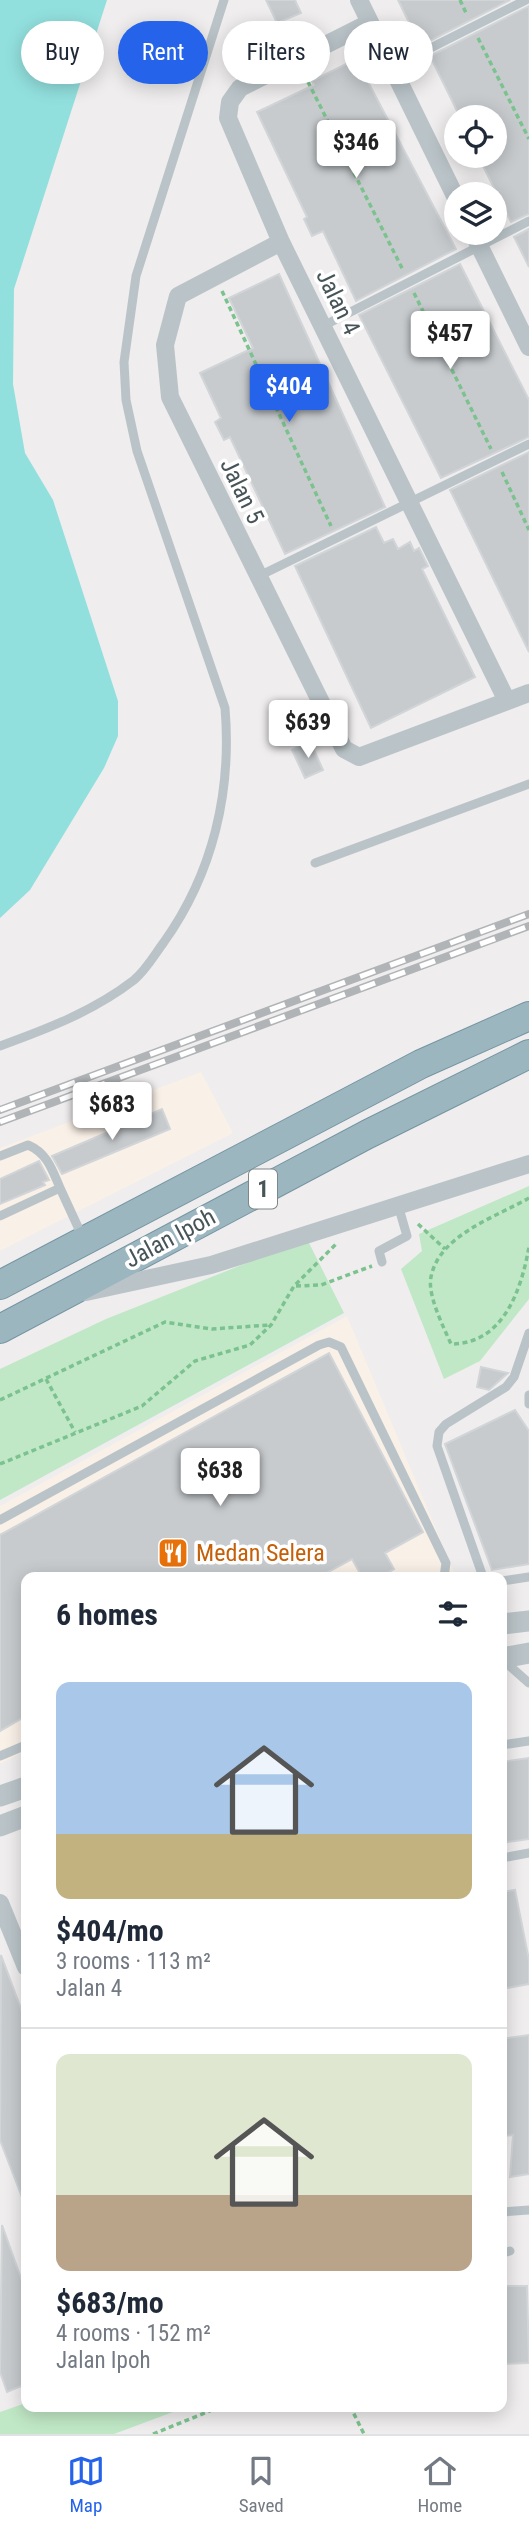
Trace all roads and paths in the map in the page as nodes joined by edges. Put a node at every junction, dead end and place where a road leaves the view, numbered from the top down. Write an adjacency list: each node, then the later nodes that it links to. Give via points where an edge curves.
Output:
1 (223, 0): 29 (lane, via 136,276 124,362 126,400 137,451 225,708 228,742 216,827 206,867 180,920 136,979 69,1020)
2 (359, 0): 5 (street)
3 (460, 0): 6 (path)
4 (526, 0): 6 (lane)
5 (368, 21)
6 (473, 27): 8 (lane); 10 (path)
7 (344, 36): 14 (street, Jalan 4, via 240,88 230,102 228,118)
8 (433, 47)
9 (399, 84): 11 (street)
10 (529, 139)
11 (448, 182)
12 (529, 221): 13 (lane)
13 (507, 228)
14 (281, 242): 17 (street, Jalan 5); 18 (street, Jalan 4)
15 (465, 245): 18 (lane)
16 (479, 245): 19 (street)
17 (215, 277): 22 (path); 23 (street, Jalan 5, via 178,296 164,345 170,397)
18 (323, 326): 21 (street, Jalan 4)
19 (529, 347)
20 (529, 444): 21 (lane)
21 (410, 503): 22 (lane); 25 (street, Jalan 4)
22 (336, 538): 23 (lane)
23 (256, 577): 25 (street, Jalan 5, via 344,749 359,757)
24 (529, 693): 25 (street)
25 (507, 701)
26 (529, 784): 27 (lane)
27 (315, 863)
28 (529, 1016): 39 (highway, Jalan Ipoh / 1, via 421,1064)
29 (0, 1046)
30 (529, 1054): 47 (highway, Jalan Ipoh / 1, via 368,1133)
31 (0, 1156): 33 (lane, via 28,1145 39,1150)
32 (529, 1164): 35 (street)
33 (60, 1188): 36 (lane); 39 (lane)
34 (529, 1198): 41 (path)
35 (398, 1205): 42 (lane, via 407,1236 379,1251); 47 (street, via 211,1265)
36 (0, 1216)
37 (434, 1239): 41 (path)
38 (340, 1240): 46 (path)
39 (84, 1241): 45 (highway, Jalan Ipoh / 1)
40 (529, 1247): 43 (path)
41 (445, 1249): 43 (path, via 430,1278 438,1316 451,1344 470,1344 493,1331)
42 (382, 1262): 46 (path, via 321,1285)
43 (523, 1282): 44 (path)
44 (529, 1283)
45 (0, 1285)
46 (294, 1286): 48 (path)
47 (52, 1300): 49 (highway, Jalan Ipoh / 1)
48 (271, 1325): 51 (path, via 212,1329 165,1322); 55 (path, via 250,1345 195,1361 142,1406)
49 (0, 1329)
50 (529, 1333): 59 (lane, via 506,1387 439,1432 437,1446)
51 (46, 1379): 53 (path); 55 (path)
52 (529, 1395): 54 (lane)
53 (0, 1401)
54 (529, 1404)
55 (75, 1432): 56 (path)
56 (0, 1464)
57 (0, 1520): 58 (lane, via 329,1342 341,1347 446,1563)
58 (445, 1572)
59 (481, 1572)
60 (529, 1577): 61 (lane)
61 (507, 1580)
62 (529, 1621): 63 (street)
63 (507, 1624)
64 (529, 1653): 65 (street)
65 (507, 1658)
66 (507, 1663): 67 (lane)
67 (529, 1683)
68 (529, 1741): 69 (lane)
69 (507, 1744)
70 (21, 1747): 71 (lane)
71 (0, 1756)
72 (21, 1789): 73 (street)
73 (0, 1796)
74 (21, 1818): 75 (street)
75 (0, 1826)
76 (529, 1853): 77 (lane)
77 (507, 1857)
78 (0, 1903): 79 (street)
79 (4, 1924): 80 (street)
80 (8, 1942): 81 (street)
81 (21, 1960)
82 (529, 2210): 83 (lane)
83 (507, 2212)
84 (207, 2412): 86 (path)
85 (353, 2412): 87 (path)
86 (153, 2434)
87 (364, 2434)

